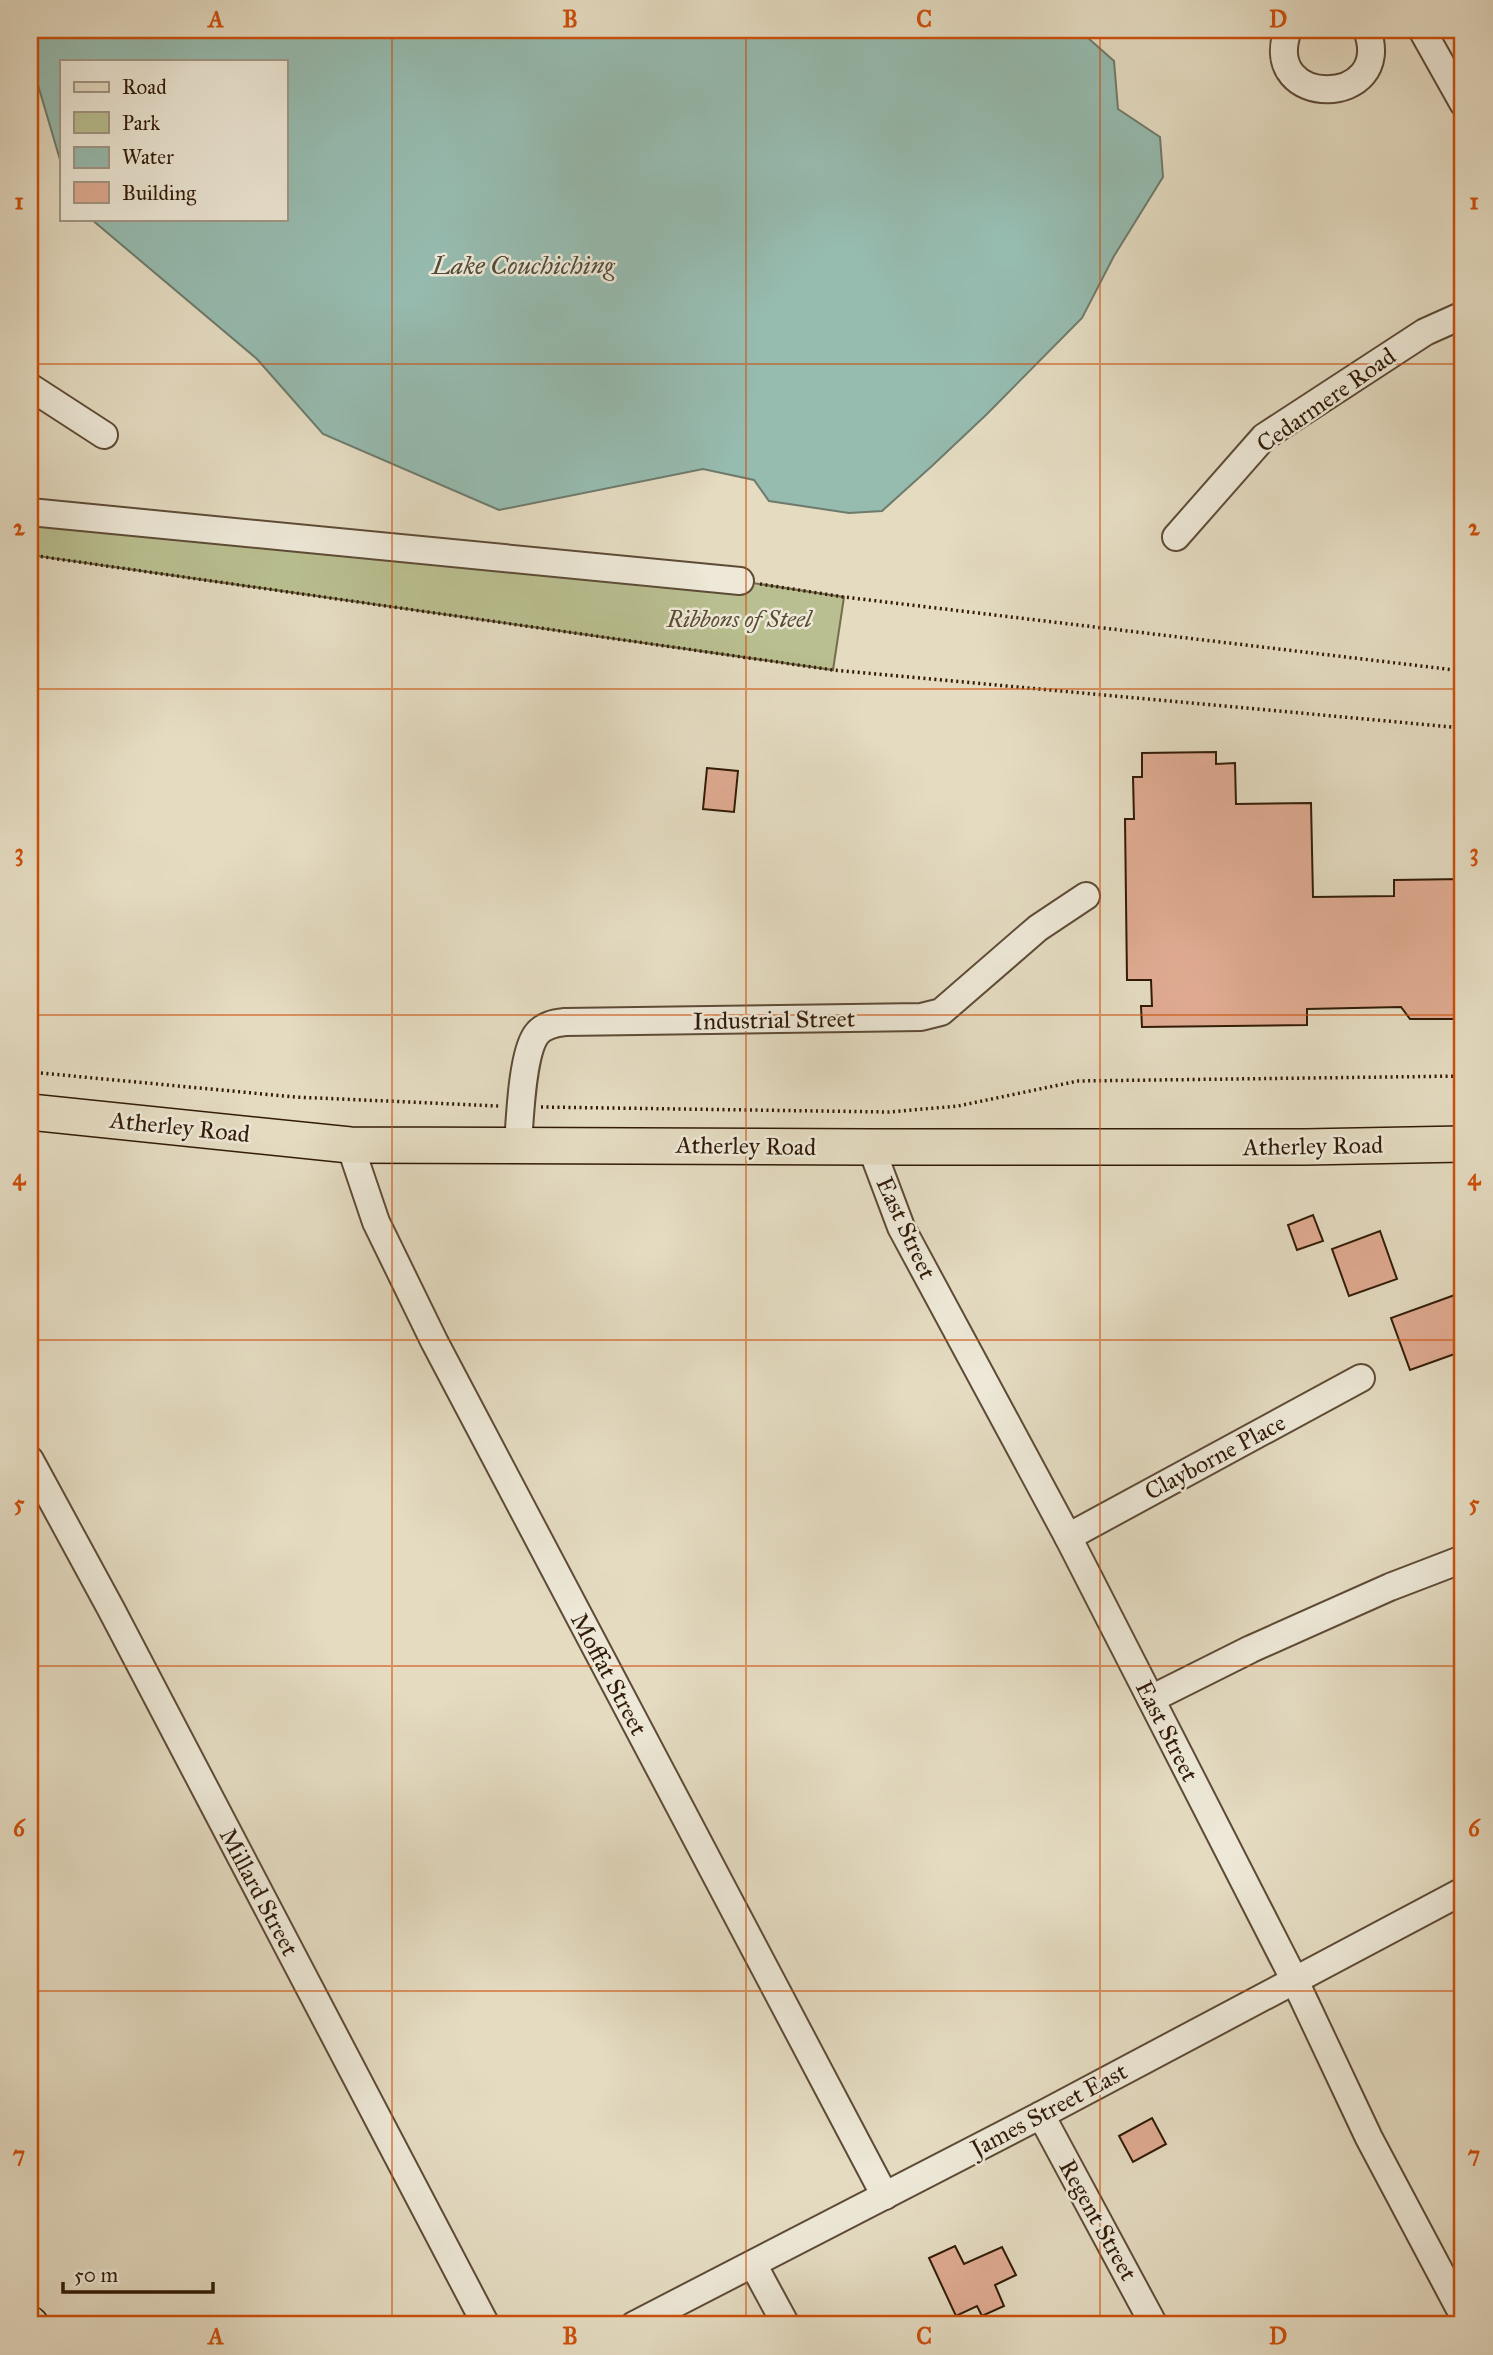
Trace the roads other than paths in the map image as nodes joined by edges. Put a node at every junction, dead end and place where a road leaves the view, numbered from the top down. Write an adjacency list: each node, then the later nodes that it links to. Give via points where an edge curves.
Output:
1 (1288, 30): 3 (street, via 1284,54 1289,68 1310,87 1324,91 1339,90 1362,74 1369,61)
2 (1422, 30): 4 (street)
3 (1369, 31)
4 (1463, 103)
5 (1463, 315): 9 (street, Cedarmere Road, via 1425,332 1264,437)
6 (30, 387): 7 (street)
7 (104, 435)
8 (30, 512): 10 (street)
9 (1176, 537)
10 (740, 581)
11 (1086, 896): 14 (street, Industrial Street, via 1038,928 941,1012 921,1017 550,1024 536,1034 526,1067)
12 (30, 1112): 13 (main road, Atherley Road)
13 (350, 1144): 14 (main road, Atherley Road); 25 (street, Moffat Street, via 376,1223 433,1341)
14 (518, 1144): 16 (main road, Atherley Road)
15 (1463, 1144): 16 (main road, Atherley Road)
16 (871, 1147): 19 (street, East Street, via 901,1227)
17 (1361, 1378): 19 (street, Clayborne Place)
18 (30, 1460): 28 (street, Millard Street)
19 (1068, 1536): 21 (street, East Street)
20 (1463, 1559): 21 (street, via 1289,1632)
21 (1151, 1699): 23 (street, East Street)
22 (1463, 1891): 23 (street, James Street East)
23 (1294, 1979): 24 (street, James Street East); 27 (street, East Street, via 1369,2137)
24 (1041, 2115): 25 (street, James Street East); 31 (street, Regent Street)
25 (885, 2196): 26 (street, James Street East)
26 (752, 2264): 29 (street, James Street East); 30 (street)
27 (1463, 2315)
28 (486, 2325)
29 (634, 2325)
30 (786, 2325)
31 (1154, 2325)

